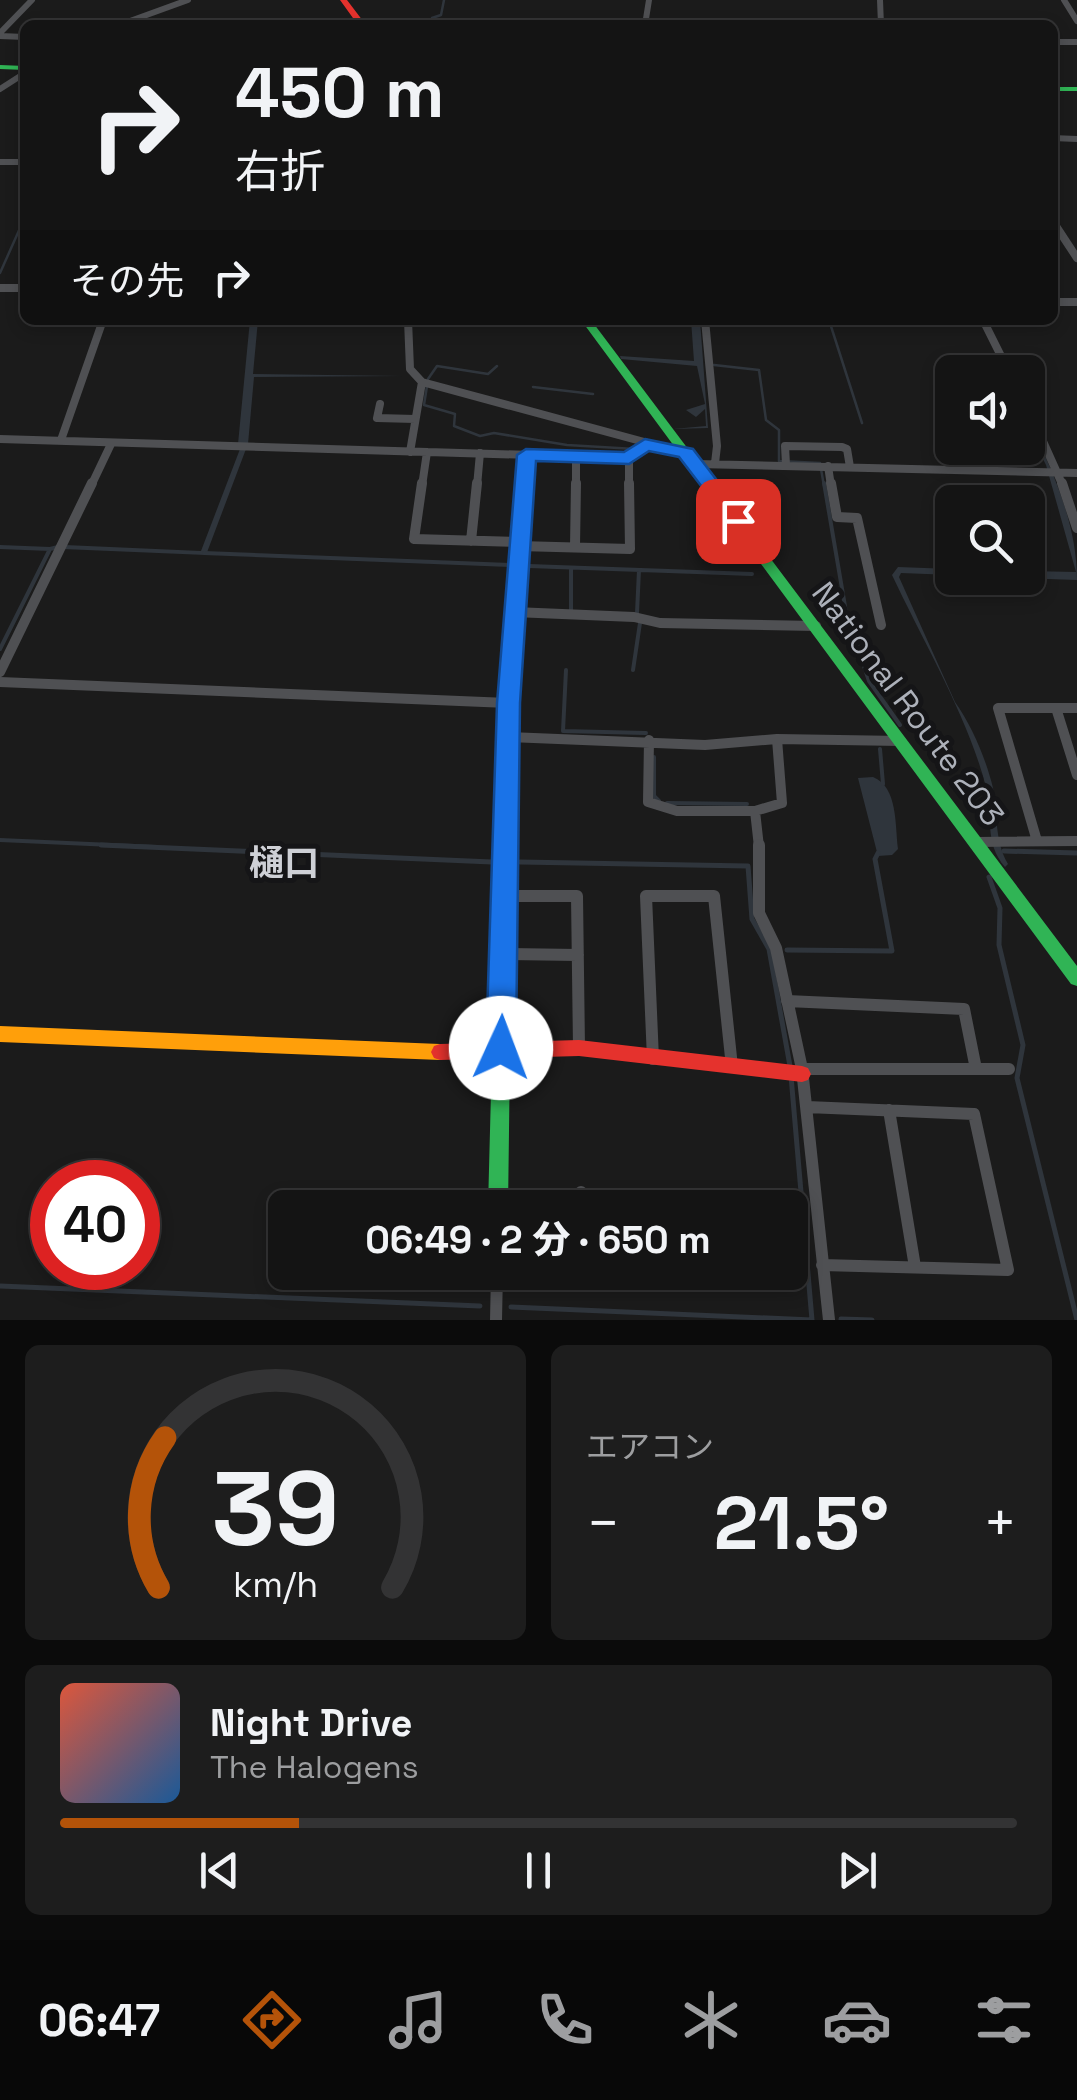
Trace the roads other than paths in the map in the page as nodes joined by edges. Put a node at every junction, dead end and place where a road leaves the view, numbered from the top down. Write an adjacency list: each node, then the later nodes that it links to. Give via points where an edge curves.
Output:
1 (32, 0): 6 (street)
2 (188, 0): 5 (street)
3 (1064, 0): 4 (street)
4 (1075, 18)
5 (133, 20)
6 (0, 34)
7 (20, 72): 8 (street)
8 (0, 90)
9 (1058, 229): 10 (street)
10 (1077, 258)
11 (101, 325): 21 (street)
12 (408, 325): 17 (street, via 410,369)
13 (590, 325): 31 (main road, National Route 203)
14 (705, 325): 33 (street)
15 (986, 325): 16 (street)
16 (1001, 355)
17 (422, 382): 19 (street); 23 (street)
18 (380, 404): 19 (street, via 377,418)
19 (416, 419): 25 (street)
20 (0, 439): 21 (street)
21 (61, 440): 22 (street)
22 (111, 444): 25 (street); 45 (street)
23 (645, 444): 30 (street); 31 (street)
24 (1045, 445): 36 (street)
25 (410, 452): 26 (street)
26 (427, 452): 27 (street); 39 (street, via 414,539)
27 (480, 454): 28 (street); 39 (street)
28 (526, 455): 29 (street); 40 (main road)
29 (576, 456): 30 (street); 41 (street)
30 (629, 458): 41 (street, via 630,548)
31 (691, 458): 33 (street); 44 (main road, National Route 203)
32 (786, 462): 33 (street); 34 (street); 35 (street, via 784,446 842,446)
33 (715, 463)
34 (828, 466): 35 (street); 43 (street, via 837,517 857,518)
35 (850, 467): 36 (street)
36 (1058, 473): 37 (street); 38 (street)
37 (1077, 474)
38 (1077, 528)
39 (471, 540): 40 (street)
40 (520, 544): 41 (street); 42 (main road)
41 (575, 547)
42 (514, 612): 44 (street); 47 (main road)
43 (881, 625)
44 (816, 626): 53 (main road, National Route 203)
45 (0, 672)
46 (0, 682): 47 (street)
47 (508, 703): 50 (main road)
48 (1056, 708): 49 (street); 54 (street); 56 (street, via 998,708)
49 (1077, 708)
50 (510, 737): 52 (street); 59 (main road)
51 (777, 739): 52 (street, via 705,745); 53 (street); 55 (street, via 782,803)
52 (650, 740): 55 (street, via 648,802 678,811)
53 (902, 742): 58 (main road, National Route 203)
54 (1077, 774)
55 (755, 811): 63 (street, via 758,912 776,948)
56 (1037, 841): 57 (street); 58 (street)
57 (1077, 841)
58 (982, 842): 62 (main road, National Route 203)
59 (505, 896): 60 (main road); 61 (street, via 577,896)
60 (504, 954): 61 (street); 65 (main road)
61 (578, 955): 66 (street)
62 (1077, 979)
63 (787, 1001): 69 (street, via 964,1009); 71 (street)
64 (0, 1034): 65 (main road, via 478,1054)
65 (501, 1048): 66 (main road); 74 (main road)
66 (578, 1048): 67 (main road)
67 (653, 1060): 68 (main road); 68 (street, via 646,896 714,896)
68 (732, 1067): 71 (main road)
69 (976, 1069): 70 (street); 71 (street)
70 (1009, 1069)
71 (802, 1072): 72 (street)
72 (807, 1107): 73 (street); 75 (street)
73 (890, 1110): 76 (street); 76 (street, via 974,1114 1008,1270)
74 (498, 1190)
75 (822, 1265): 76 (street); 79 (street)
76 (914, 1267)
77 (497, 1290): 78 (street)
78 (496, 1320)
79 (828, 1320)

